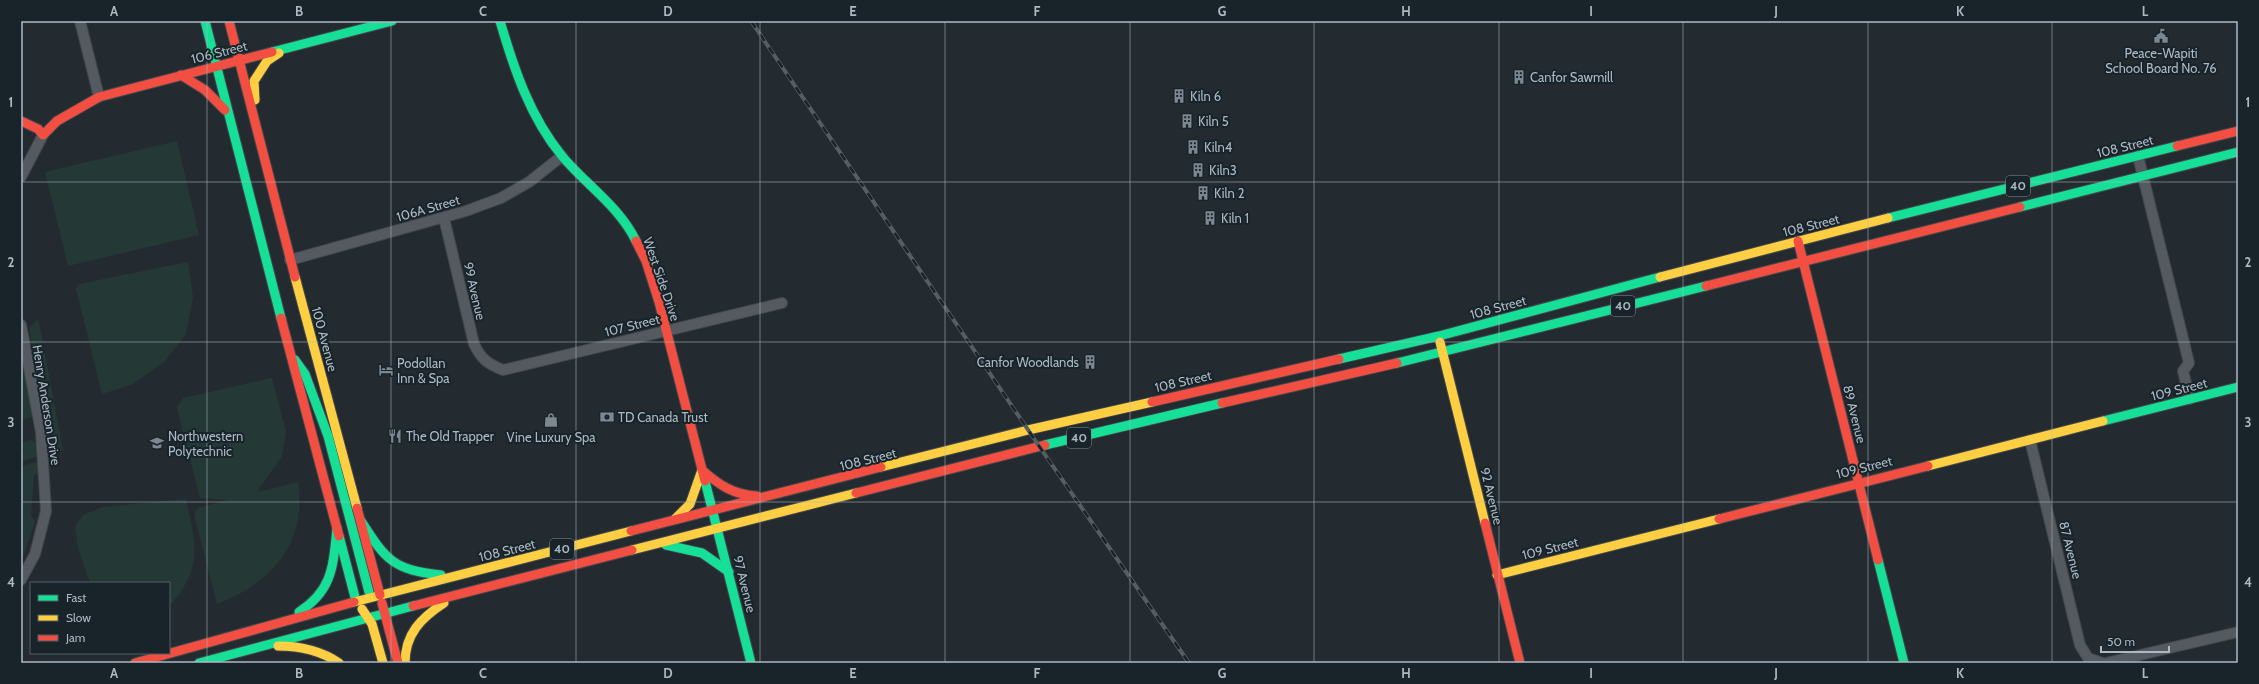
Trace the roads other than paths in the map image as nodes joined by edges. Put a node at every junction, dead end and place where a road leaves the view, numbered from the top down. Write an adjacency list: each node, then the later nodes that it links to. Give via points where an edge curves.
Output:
1 (80, 21): 11 (street)
2 (205, 21): 9 (main road)
3 (229, 21): 8 (main road, 100 Avenue)
4 (392, 21): 6 (main road, 106 Street)
5 (500, 21): 20 (main road, West Side Drive, via 514,70 527,101 543,131)
6 (357, 25): 7 (main road, 106 Street)
7 (287, 48): 8 (main road, 106 Street); 17 (main road, via 267,61 254,81)
8 (238, 61): 9 (main road, 106 Street); 17 (main road, 100 Avenue)
9 (216, 66): 10 (main road, 106 Street); 12 (main road)
10 (181, 75): 11 (main road, 106 Street); 12 (main road, via 213,95)
11 (99, 97): 15 (main road, 106 Street)
12 (228, 113): 32 (main road)
13 (21, 116): 15 (main road, 106 Street, via 29,115)
14 (21, 121): 18 (main road, via 38,129)
15 (57, 121): 18 (main road, 106 Street)
16 (2238, 131): 21 (main road, 108 Street / 40)
17 (257, 132): 26 (main road, 100 Avenue)
18 (43, 136): 23 (street)
19 (2238, 152): 22 (main road, 40)
20 (562, 156): 24 (street, 106A Street, via 529,182 501,198); 30 (main road, West Side Drive, via 625,222 640,250 656,291)
21 (2138, 156): 22 (street); 25 (main road, 108 Street / 40)
22 (2143, 176): 27 (main road, 40); 36 (street, via 2188,363 2183,371)
23 (21, 177)
24 (444, 218): 26 (street, 106A Street); 34 (street, 99 Avenue, via 474,344 480,357)
25 (1798, 241): 27 (main road, 89 Avenue); 31 (main road, 108 Street / 40)
26 (290, 260): 42 (main road, 100 Avenue)
27 (1803, 260): 33 (main road, 40); 39 (main road, 89 Avenue)
28 (782, 303): 30 (street, 107 Street)
29 (21, 325): 50 (street, Henry Anderson Drive, via 41,432 46,511 35,554)
30 (666, 330): 34 (street, 107 Street, via 503,370); 38 (main road, West Side Drive)
31 (1438, 336): 33 (main road, 92 Avenue); 40 (main road, 108 Street / 40, via 1028,430)
32 (289, 351): 44 (main road); 52 (main road, via 305,374 328,436)
33 (1443, 352): 45 (main road, 40, via 1039,446); 48 (main road, 92 Avenue)
34 (490, 365)
35 (2238, 387): 36 (main road, 109 Street)
36 (2190, 399): 37 (main road, 109 Street)
37 (2030, 440): 39 (main road, 109 Street); 62 (street, 87 Avenue, via 2080,645 2088,658)
38 (702, 470): 40 (main road, via 730,492 748,497); 41 (main road, West Side Drive); 43 (main road, via 697,492 686,512)
39 (1859, 482): 48 (main road, 109 Street); 71 (main road, 89 Avenue)
40 (776, 496): 41 (main road, 108 Street / 40)
41 (712, 511): 43 (main road, 108 Street / 40); 45 (main road, 97 Avenue)
42 (361, 521): 49 (main road, via 383,556 395,566 416,573); 52 (main road, 100 Avenue)
43 (670, 522): 49 (main road, 108 Street / 40)
44 (337, 528): 53 (main road); 56 (main road, via 333,570 325,589 309,606)
45 (717, 529): 46 (main road, 40); 47 (main road, 97 Avenue)
46 (660, 544): 47 (main road, via 702,553); 51 (main road, 40)
47 (729, 572): 69 (main road, 97 Avenue)
48 (1497, 575): 70 (main road, 92 Avenue)
49 (455, 576): 52 (main road, 108 Street / 40)
50 (21, 580)
51 (459, 594): 54 (main road, 40); 68 (main road, via 425,615 416,625 411,635)
52 (376, 596): 53 (main road, 108 Street / 40); 54 (main road, 100 Avenue)
53 (356, 601): 55 (main road); 56 (main road, 108 Street)
54 (385, 613): 55 (main road, 40); 67 (main road, 100 Avenue)
55 (364, 618): 57 (main road); 60 (main road); 66 (main road)
56 (287, 619): 59 (main road, 108 Street)
57 (363, 629)
58 (2238, 632): 72 (street)
59 (170, 653)
60 (231, 653): 64 (main road); 65 (main road, via 290,646 322,653)
61 (166, 654): 63 (main road, 108 Street)
62 (2098, 662)
63 (135, 663)
64 (199, 663)
65 (339, 663)
66 (383, 663)
67 (398, 663)
68 (405, 663)
69 (751, 663)
70 (1520, 663)
71 (1904, 663)
72 (2106, 663)

